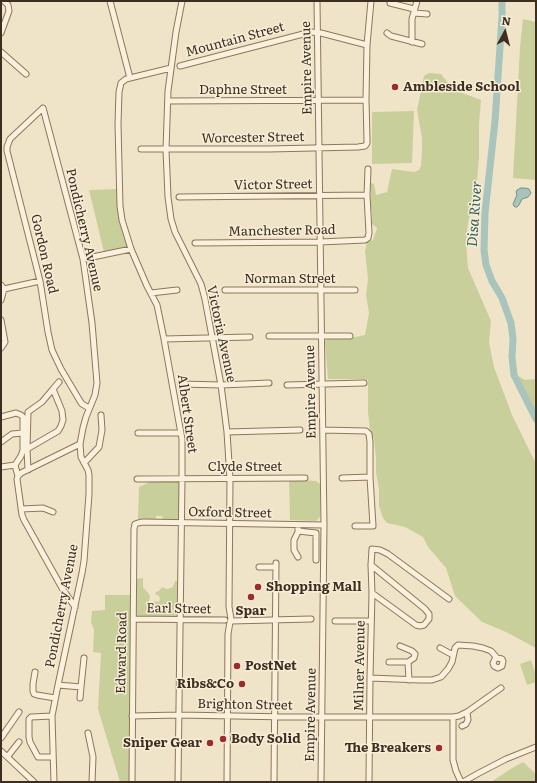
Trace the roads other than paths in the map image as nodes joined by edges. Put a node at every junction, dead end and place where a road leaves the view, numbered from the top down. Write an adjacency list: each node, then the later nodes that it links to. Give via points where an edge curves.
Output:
1 (4, 1): 11 (street, via 8,4 9,11)
2 (110, 1): 20 (street)
3 (182, 1): 18 (street, Victoria Avenue)
4 (317, 1): 10 (street, Empire Avenue)
5 (371, 1): 15 (street)
6 (417, 1): 8 (street)
7 (390, 3): 8 (street)
8 (414, 11): 9 (street); 13 (street)
9 (427, 14)
10 (317, 32): 15 (street, Mountain Street); 17 (street, Mountain Street); 24 (street, Empire Avenue)
11 (1, 33)
12 (387, 34): 13 (street)
13 (412, 42): 14 (street)
14 (422, 44)
15 (366, 45): 22 (street)
16 (1, 52): 19 (street)
17 (180, 66)
18 (171, 68): 20 (street, Mountain Street); 23 (street, Victoria Avenue)
19 (26, 74)
20 (130, 78): 21 (street, Mountain Street)
21 (121, 83): 35 (street, Albert Street, via 118,124 121,215)
22 (366, 100): 24 (street, Daphne Street); 26 (street, Worcester Street, via 366,146)
23 (168, 101): 24 (street, Daphne Street); 28 (street, Victoria Avenue)
24 (318, 101): 26 (street, Empire Avenue)
25 (43, 108): 36 (street, Pondicherry Avenue); 37 (street, Gordon Road, via 10,139 7,147)
26 (319, 148): 28 (street, Worcester Street); 30 (street, Empire Avenue)
27 (141, 149): 28 (street, Worcester Street)
28 (166, 150): 50 (street, Victoria Avenue, via 171,219 200,284)
29 (368, 169): 31 (street)
30 (320, 195): 31 (street, Victor Street); 32 (street, Victor Street); 33 (street, Empire Avenue)
31 (367, 195): 33 (street, Manchester Road, via 368,238 361,241)
32 (179, 197)
33 (320, 242): 34 (street, Manchester Road); 41 (street, Empire Avenue)
34 (195, 244)
35 (132, 249): 36 (street); 43 (street, Albert Street)
36 (83, 260): 61 (street, Pondicherry Avenue, via 96,373 96,390)
37 (40, 281): 38 (street); 61 (street, Gordon Road, via 52,350 81,404)
38 (2, 287): 44 (street)
39 (177, 290): 43 (street)
40 (225, 290): 41 (street, Norman Street)
41 (321, 290): 42 (street, Norman Street); 47 (street, Empire Avenue)
42 (355, 290)
43 (151, 293): 51 (street, Albert Street, via 157,305)
44 (1, 300)
45 (1, 320): 52 (street, via 5,342)
46 (269, 336): 47 (street)
47 (322, 336): 48 (street); 57 (street, Empire Avenue)
48 (350, 336)
49 (250, 337): 50 (street)
50 (212, 338): 51 (street); 58 (street, Victoria Avenue)
51 (164, 339): 69 (street, Albert Street)
52 (1, 348)
53 (59, 382): 60 (street)
54 (364, 383): 57 (street)
55 (181, 384): 58 (street)
56 (269, 384): 58 (street)
57 (322, 384): 59 (street); 65 (street, Empire Avenue)
58 (221, 385): 66 (street, Victoria Avenue)
59 (287, 385)
60 (53, 389): 72 (street, via 42,402 28,412); 72 (street, via 62,411 62,426)
61 (89, 408): 71 (street, Pondicherry Avenue)
62 (101, 415): 73 (street, via 99,447)
63 (1, 417): 67 (street, via 21,414)
64 (300, 430): 66 (street)
65 (323, 430): 78 (street, via 369,433); 89 (street, Empire Avenue)
66 (227, 432): 82 (street, Victoria Avenue)
67 (23, 433): 70 (street, via 12,434); 74 (street, via 22,454)
68 (138, 433): 69 (street)
69 (181, 433): 81 (street, Albert Street)
70 (1, 442)
71 (80, 444): 73 (street, Pondicherry Avenue); 76 (street)
72 (27, 449): 76 (street)
73 (84, 462): 98 (street, Pondicherry Avenue, via 90,475 89,494 84,561)
74 (15, 465): 75 (street); 77 (street)
75 (1, 467)
76 (28, 470): 77 (street)
77 (18, 476): 84 (street)
78 (370, 477): 80 (street); 90 (street, via 373,526)
79 (304, 478): 82 (street, Clyde Street)
80 (342, 478)
81 (182, 479): 82 (street, Clyde Street); 83 (street, Clyde Street); 86 (street, Albert Street)
82 (230, 479): 88 (street, Victoria Avenue)
83 (137, 480)
84 (21, 509): 85 (street, via 43,508); 98 (street, via 24,520)
85 (53, 512)
86 (182, 523): 87 (street, Oxford Street); 88 (street, Oxford Street); 100 (street, Albert Street)
87 (135, 524): 99 (street, Edward Road)
88 (230, 524): 91 (street, Oxford Street); 102 (street, Victoria Avenue)
89 (324, 525): 91 (street, Oxford Street); 128 (street, Empire Avenue)
90 (355, 526)
91 (298, 528): 92 (street, via 294,540 294,550); 93 (street, via 316,533)
92 (298, 558)
93 (316, 560)
94 (371, 565): 96 (street, Milner Avenue); 96 (street, via 425,609 429,619 425,624 416,625); 97 (street, Milner Avenue, via 372,549 380,550)
95 (259, 567): 103 (street, via 276,565)
96 (372, 592): 105 (street, Milner Avenue)
97 (449, 599)
98 (75, 607): 116 (street, Pondicherry Avenue)
99 (134, 619): 100 (street, Earl Street); 125 (street, Edward Road)
100 (180, 619): 102 (street, Earl Street); 123 (street, Albert Street)
101 (311, 619): 103 (street, Earl Street)
102 (228, 620): 103 (street, Earl Street); 126 (street, Victoria Avenue)
103 (276, 620): 127 (street)
104 (335, 621): 105 (street)
105 (371, 621): 114 (street, Milner Avenue)
106 (400, 646): 112 (street, via 415,654)
107 (440, 648): 108 (street)
108 (453, 655): 110 (street, via 456,646 460,645 488,649); 115 (street, via 452,662 441,677 432,680)
109 (84, 658): 117 (street)
110 (497, 658)
111 (389, 662): 112 (street)
112 (408, 662): 115 (street)
113 (35, 672): 119 (street, via 34,694)
114 (370, 678): 115 (street); 129 (street, Milner Avenue)
115 (409, 680)
116 (58, 685): 117 (street); 119 (street, Pondicherry Avenue)
117 (81, 687): 120 (street)
118 (501, 688): 122 (street)
119 (55, 698): 124 (street, Pondicherry Avenue)
120 (80, 698)
121 (19, 712): 133 (street)
122 (467, 712): 130 (street); 131 (street, via 468,720)
123 (179, 715): 125 (street, Brighton Street); 126 (street, Brighton Street); 143 (street, Albert Street)
124 (52, 716): 138 (street, Pondicherry Avenue); 138 (street, via 30,717 29,737 38,757)
125 (132, 716): 142 (street, Edward Road)
126 (227, 716): 127 (street, Brighton Street); 144 (street, Victoria Avenue)
127 (275, 717): 128 (street, Brighton Street); 145 (street)
128 (322, 717): 129 (street, Brighton Street); 146 (street, Empire Avenue)
129 (370, 717): 130 (street, Brighton Street); 147 (street, Milner Avenue)
130 (454, 718): 148 (street, via 453,760)
131 (462, 726)
132 (88, 733): 141 (street, via 93,757)
133 (1, 738)
134 (19, 742): 137 (street)
135 (536, 747): 148 (street)
136 (1, 751): 137 (street)
137 (8, 756): 139 (street)
138 (53, 757): 140 (street, Pondicherry Avenue)
139 (34, 782)
140 (54, 782)
141 (92, 782)
142 (132, 782)
143 (178, 782)
144 (227, 782)
145 (274, 782)
146 (322, 782)
147 (369, 782)
148 (462, 782)

